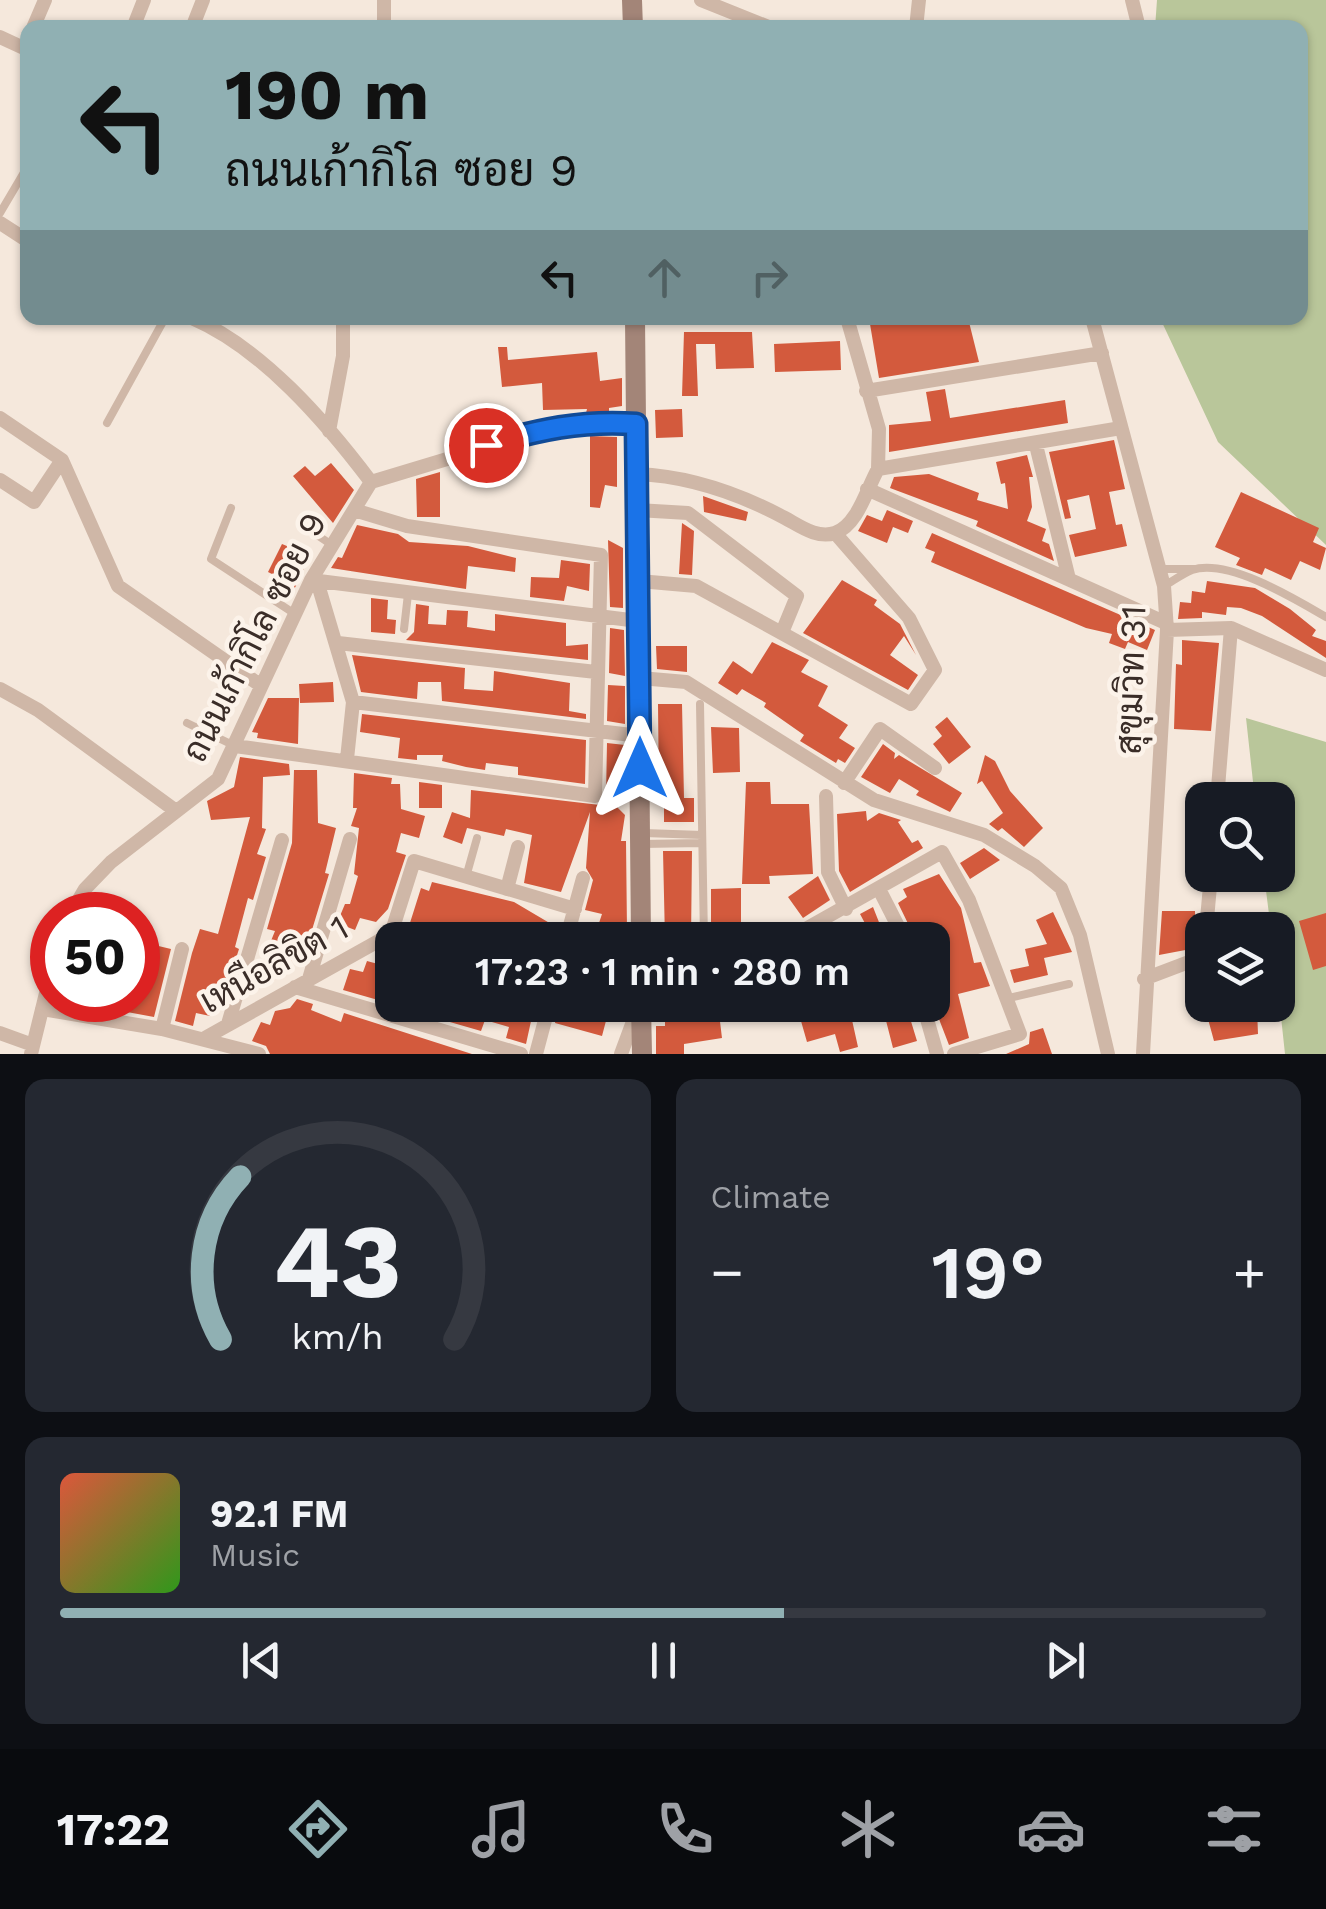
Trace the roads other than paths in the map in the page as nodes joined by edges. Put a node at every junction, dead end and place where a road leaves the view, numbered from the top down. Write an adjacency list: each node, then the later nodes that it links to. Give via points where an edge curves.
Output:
1 (701, 0): 2 (street)
2 (739, 20)
3 (20, 180): 4 (lane)
4 (0, 213)
5 (161, 325): 14 (lane)
6 (208, 325): 17 (street, via 257,356)
7 (344, 325): 17 (street)
8 (636, 325): 15 (main road)
9 (849, 325): 12 (street)
10 (1094, 325): 11 (street, สุขุมวิท 31)
11 (1102, 353): 12 (street); 16 (street, สุขุมวิท 31)
12 (866, 391): 20 (street, via 879,430)
13 (0, 418): 19 (street)
14 (106, 422)
15 (636, 424): 21 (main road); 23 (street, via 563,424)
16 (1121, 428): 18 (street); 31 (street, สุขุมวิท 31)
17 (329, 431): 23 (street)
18 (1036, 444): 20 (street); 33 (street)
19 (62, 460): 22 (street, via 34,502); 50 (street, via 118,586)
20 (878, 469): 24 (street)
21 (636, 474): 27 (main road); 29 (street, via 716,487 814,534)
22 (0, 480)
23 (372, 482): 26 (street, ถนนเก้ากิโล ซอย 9)
24 (867, 489): 29 (street, via 852,520); 33 (street)
25 (231, 508): 38 (lane, via 211,559)
26 (354, 510): 30 (street, ถนนเก้ากิโล ซอย 9); 39 (street, via 440,532 601,555)
27 (636, 510): 35 (main road); 45 (street, via 688,513 797,596)
28 (311, 530): 30 (lane)
29 (836, 533): 45 (street, via 909,618 935,670 910,704)
30 (332, 545): 34 (street, ถนนเก้ากิโล ซอย 9)
31 (1160, 568): 32 (lane); 36 (street, สุขุมวิท 31)
32 (1194, 570): 36 (lane); 40 (lane, via 1217,568 1280,590)
33 (1068, 575): 42 (street)
34 (314, 580): 37 (street); 38 (street, ถนนเก้ากิโล ซอย 9); 46 (street)
35 (639, 581): 41 (main road); 45 (street, via 696,586)
36 (1164, 586): 42 (street, สุขุมวิท 31)
37 (408, 594): 39 (street); 44 (lane)
38 (295, 614): 50 (street, ถนนเก้ากิโล ซอย 9)
39 (597, 616): 41 (street); 48 (street)
40 (1326, 616)
41 (638, 620): 49 (main road)
42 (1167, 626): 43 (street); 86 (street, สุขุมวิท 31)
43 (1231, 628): 47 (street); 60 (street)
44 (404, 629)
45 (783, 630)
46 (338, 643): 48 (street); 52 (street)
47 (1326, 670)
48 (596, 672): 55 (street)
49 (640, 678): 56 (main road); 61 (street, via 686,682)
50 (260, 685): 57 (street, ถนนเก้ากิโล ซอย 9)
51 (0, 688): 63 (street)
52 (353, 702): 55 (street); 58 (street)
53 (700, 704): 66 (lane)
54 (186, 723): 57 (lane)
55 (597, 734): 56 (street); 58 (street, via 594,796)
56 (640, 736): 65 (main road)
57 (235, 746): 58 (street); 63 (street, ถนนเก้ากิโล ซอย 9, via 211,788)
58 (347, 759)
59 (935, 768): 61 (street, via 881,729)
60 (1218, 782)
61 (844, 783): 110 (street, via 874,800 984,836 1061,888 1080,935)
62 (826, 796): 76 (street, via 828,872)
63 (176, 811): 74 (street, ถนนเก้ากิโล ซอย 9)
64 (477, 838): 70 (lane)
65 (640, 838): 66 (lane); 79 (main road)
66 (702, 839): 80 (lane)
67 (282, 840): 97 (street)
68 (350, 840): 87 (street)
69 (518, 847): 72 (street)
70 (466, 877): 72 (street); 77 (street, via 414,861)
71 (583, 878): 75 (street)
72 (507, 889): 75 (street)
73 (879, 889): 76 (street); 82 (street); 90 (street, via 942,852 969,900)
74 (84, 892)
75 (575, 909): 78 (street)
76 (846, 909): 81 (street)
77 (395, 922)
78 (571, 922)
79 (641, 922)
80 (704, 922)
81 (821, 922)
82 (896, 922)
83 (375, 943): 87 (street, เหนือลิขิต 1)
84 (182, 950): 98 (street)
85 (1185, 963): 86 (street)
86 (1144, 979): 111 (street, สุขุมวิท 31)
87 (309, 980): 89 (street, เหนือลิขิต 1)
88 (1069, 984): 90 (lane)
89 (295, 987): 97 (street, เหนือลิขิต 1); 104 (street)
90 (1005, 999): 101 (street, via 1020,1034)
91 (39, 1022): 102 (street)
92 (124, 1022): 98 (street, เหนือลิขิต 1)
93 (544, 1022): 105 (street)
94 (633, 1022): 106 (street)
95 (641, 1022): 107 (main road)
96 (928, 1022): 108 (street)
97 (228, 1024): 100 (street, เหนือลิขิต 1)
98 (162, 1029): 100 (street, เหนือลิขิต 1)
99 (0, 1033): 102 (street)
100 (203, 1038): 103 (street)
101 (994, 1049): 109 (street)
102 (32, 1050)
103 (259, 1054)
104 (522, 1054)
105 (536, 1054)
106 (621, 1054)
107 (642, 1054)
108 (937, 1054)
109 (954, 1054)
110 (1108, 1054)
111 (1143, 1054)

